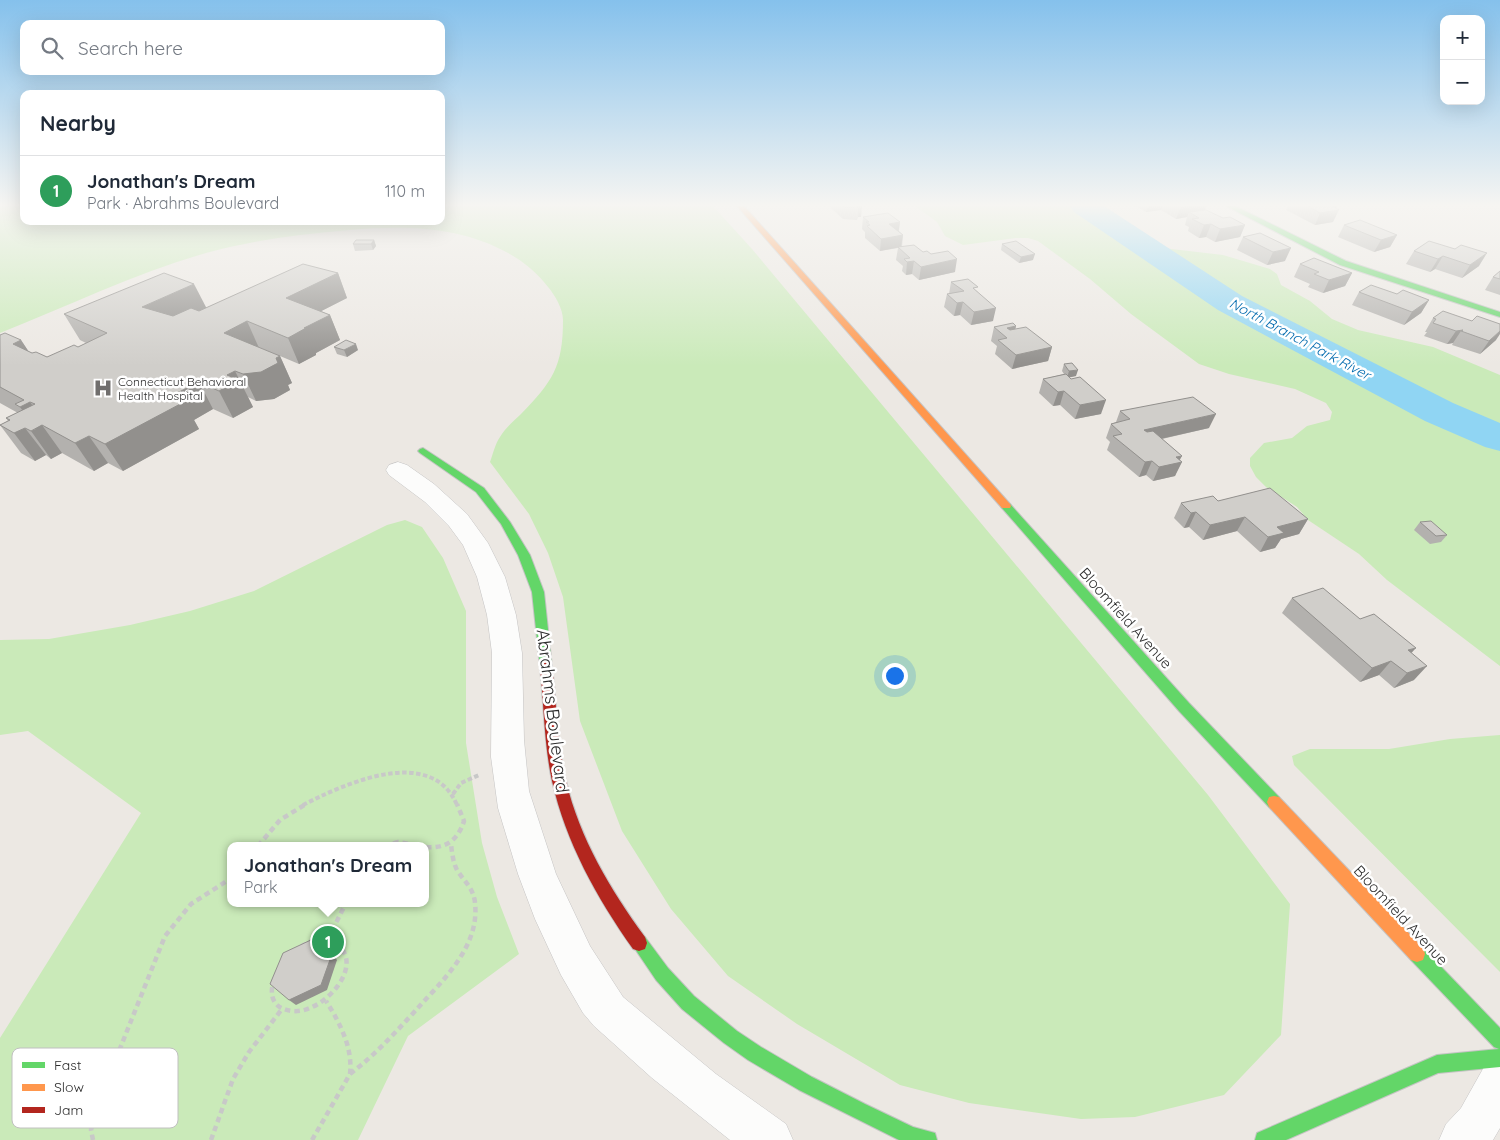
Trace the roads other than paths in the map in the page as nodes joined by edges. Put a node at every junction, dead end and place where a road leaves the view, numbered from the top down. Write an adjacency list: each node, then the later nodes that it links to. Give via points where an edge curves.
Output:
1 (787, 259): 5 (street, Bloomfield Avenue, via 1184,707)
2 (1335, 259): 3 (street)
3 (1500, 315)
4 (410, 460): 8 (street, Abrahms Boulevard, via 434,495 476,543 491,579 500,608 508,669 507,750 516,807 554,920 572,956 604,1007 732,1115); 9 (street, Abrahms Boulevard, via 480,490 505,522 524,556 538,592 559,779 571,824 590,868 618,915 654,964 705,1018 743,1047 811,1087 912,1136)
5 (1500, 1041)
6 (1500, 1058): 10 (street, via 1437,1064)
7 (1500, 1082): 11 (street, via 1478,1124)
8 (770, 1140)
9 (928, 1140)
10 (1264, 1140)
11 (1462, 1140)

